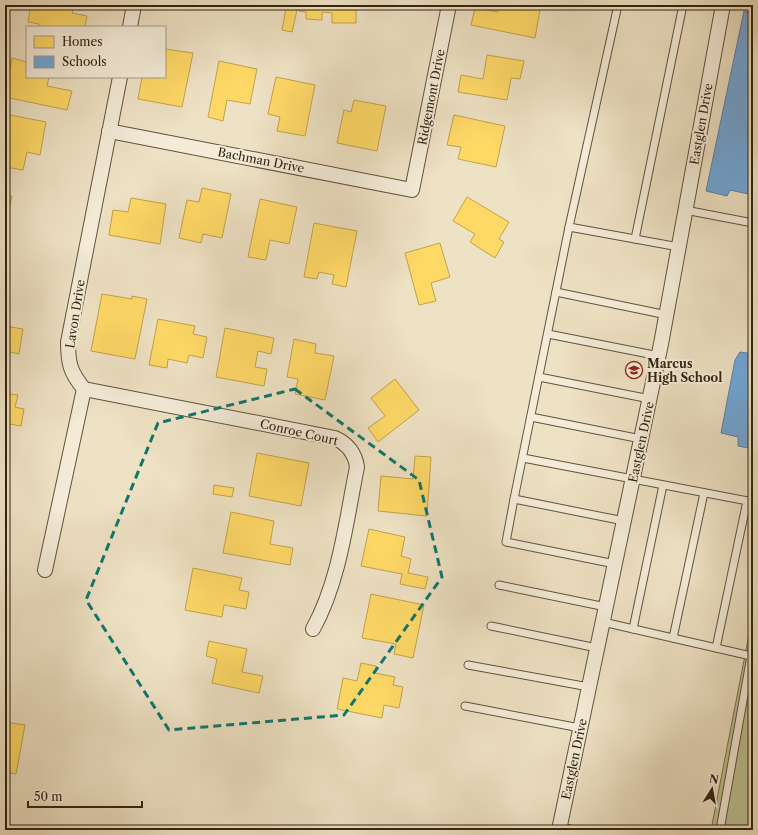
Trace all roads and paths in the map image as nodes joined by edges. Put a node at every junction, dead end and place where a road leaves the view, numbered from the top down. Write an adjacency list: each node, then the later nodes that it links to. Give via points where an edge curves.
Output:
1 (134, 5): 6 (street)
2 (449, 5): 9 (street, Ridgemont Drive)
3 (618, 5): 12 (lane)
4 (683, 5): 13 (lane)
5 (723, 5): 10 (street, Eastglen Drive)
6 (130, 26)
7 (120, 78): 8 (street, Lavon Drive)
8 (109, 131): 9 (street, Bachman Drive); 20 (street, Lavon Drive, via 68,342 68,362)
9 (412, 190)
10 (685, 210): 11 (lane); 14 (street, Eastglen Drive)
11 (753, 223)
12 (570, 227): 13 (lane); 15 (lane)
13 (635, 239): 14 (lane)
14 (679, 247): 16 (street, Eastglen Drive)
15 (556, 292): 16 (lane); 17 (lane)
16 (666, 315): 18 (street, Eastglen Drive)
17 (548, 334): 18 (lane); 19 (lane)
18 (659, 356): 21 (street, Eastglen Drive)
19 (539, 377): 21 (lane); 22 (lane)
20 (84, 389): 32 (street); 37 (street, Conroe Court, via 335,438 344,442 356,457 357,467 335,573 322,612)
21 (650, 399): 23 (street, Eastglen Drive)
22 (531, 417): 23 (lane); 24 (lane)
23 (641, 439): 25 (street, Eastglen Drive)
24 (523, 458): 25 (lane); 28 (lane)
25 (633, 480): 26 (lane); 30 (street, Eastglen Drive)
26 (663, 485): 27 (lane); 38 (lane)
27 (704, 493): 29 (lane); 39 (lane)
28 (514, 499): 30 (lane); 31 (lane, via 506,542)
29 (750, 501): 42 (lane)
30 (624, 520): 31 (street, Eastglen Drive)
31 (615, 564): 34 (street, Eastglen Drive)
32 (45, 570)
33 (499, 585): 34 (lane)
34 (606, 607): 35 (street, Eastglen Drive)
35 (603, 622): 38 (lane); 41 (street, Eastglen Drive)
36 (491, 626): 41 (lane)
37 (313, 629)
38 (633, 629): 39 (lane)
39 (673, 638): 42 (lane)
40 (753, 647): 43 (lane)
41 (597, 648): 45 (street, Eastglen Drive)
42 (716, 648): 43 (lane)
43 (751, 656): 50 (lane)
44 (468, 665): 45 (lane)
45 (589, 687): 47 (street, Eastglen Drive)
46 (465, 706): 47 (lane)
47 (580, 728): 48 (street, Eastglen Drive)
48 (559, 828): 49 (lane)
49 (575, 830)
50 (720, 830)

